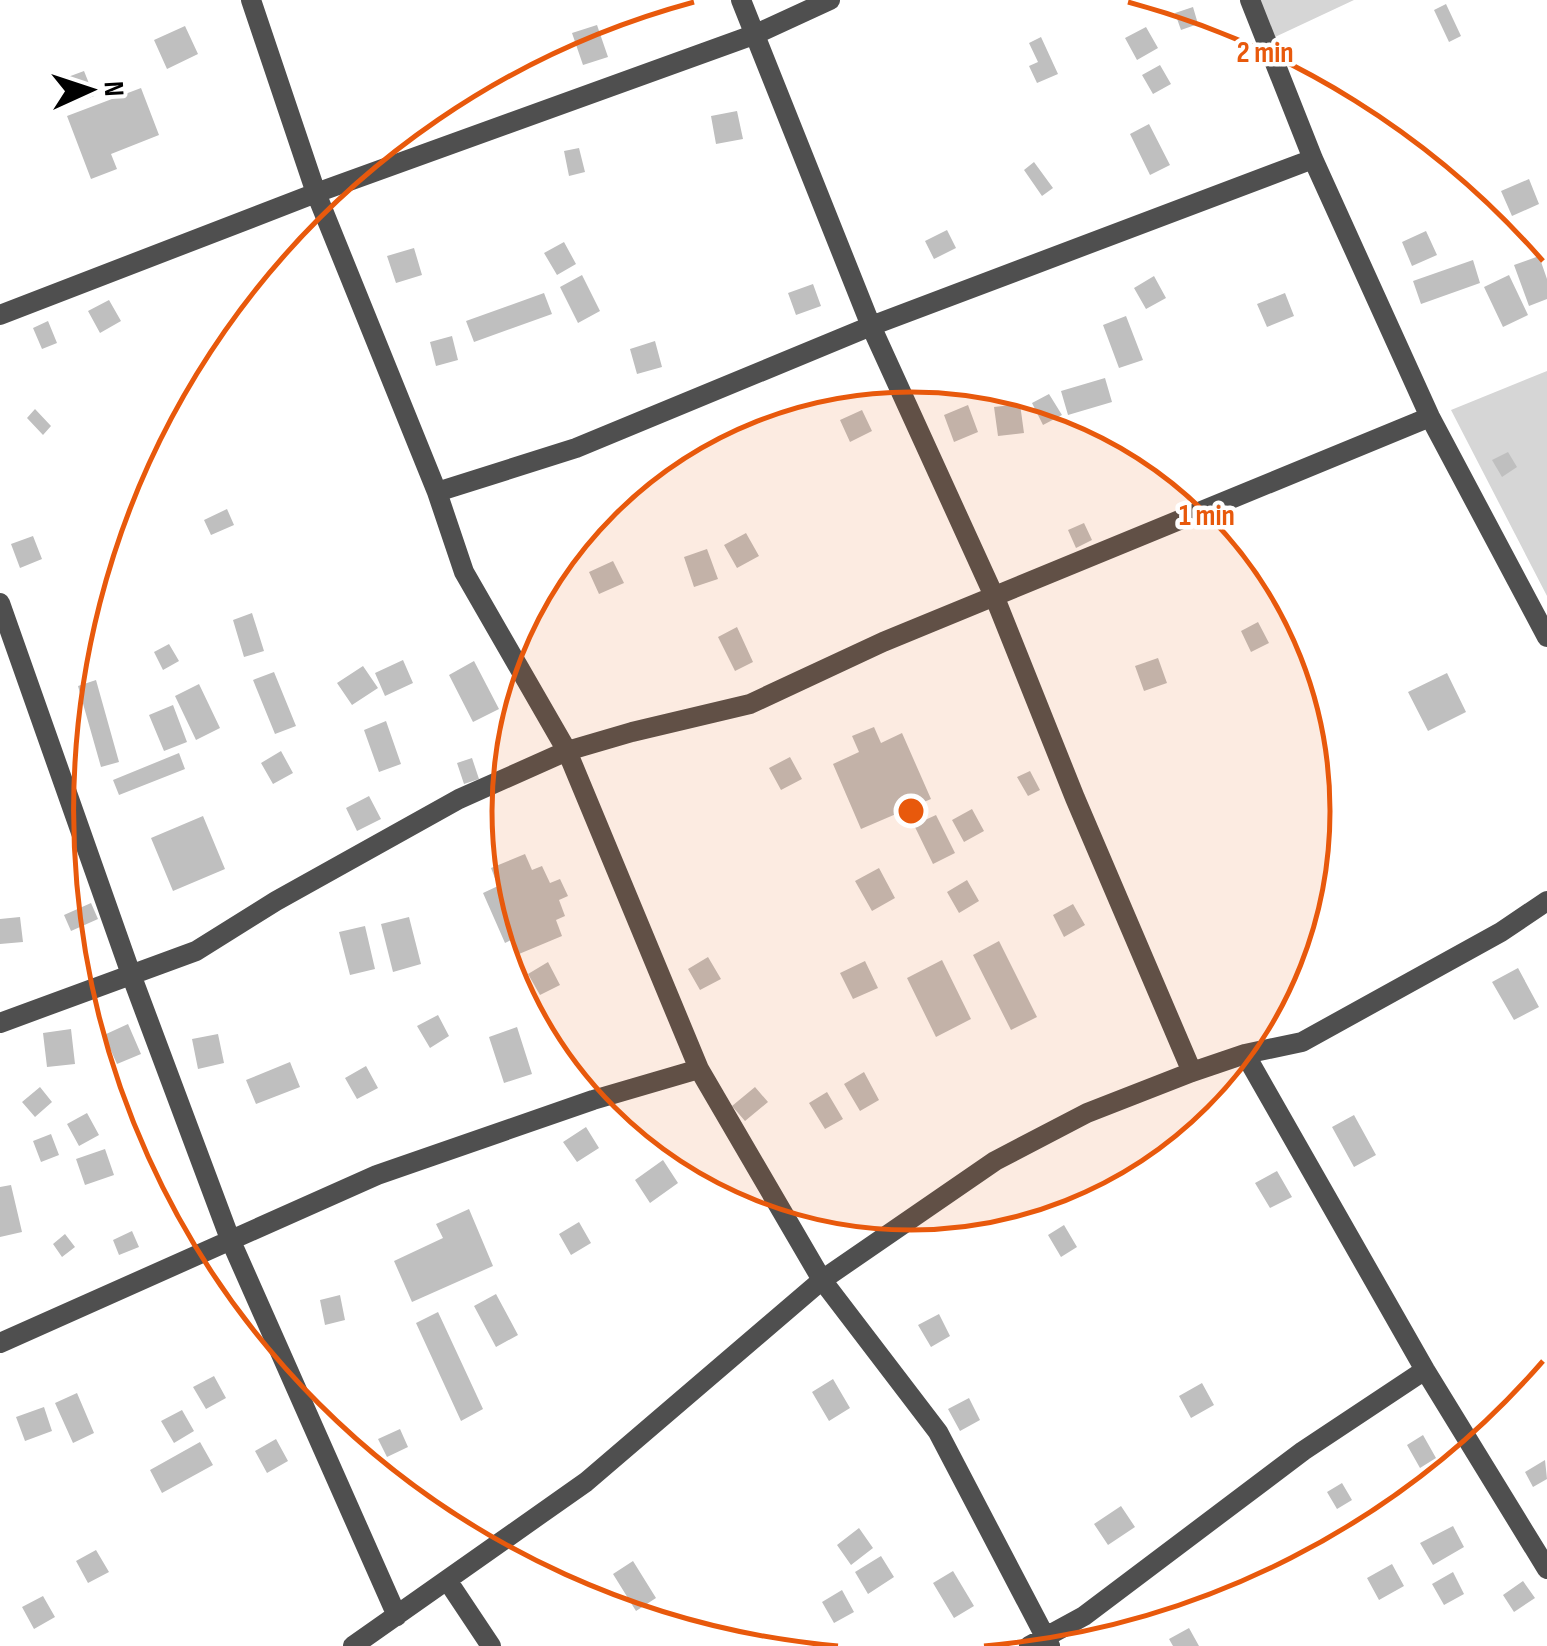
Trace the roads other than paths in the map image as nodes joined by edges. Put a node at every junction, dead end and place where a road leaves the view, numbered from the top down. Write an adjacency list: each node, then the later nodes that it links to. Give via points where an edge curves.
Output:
1 (251, 0): 7 (street)
2 (741, 0): 5 (street)
3 (830, 0): 5 (street)
4 (1250, 0): 6 (street)
5 (756, 34): 7 (street); 9 (street)
6 (1313, 159): 9 (street); 10 (street)
7 (316, 194): 8 (street); 11 (street)
8 (0, 315)
9 (871, 326): 11 (street, via 576,448); 12 (street)
10 (1430, 416): 12 (street); 14 (street)
11 (437, 492): 16 (street, via 464,572)
12 (994, 598): 16 (street, via 750,704); 22 (street)
13 (0, 603): 15 (street)
14 (1547, 636)
15 (8, 656): 18 (street)
16 (567, 751): 18 (street, via 460,799 196,951); 21 (street)
17 (1547, 901): 20 (street, via 1302,1042)
18 (132, 977): 19 (street); 23 (street)
19 (0, 1023)
20 (1245, 1054): 22 (street); 26 (street)
21 (699, 1068): 23 (street, via 377,1175); 24 (street)
22 (1192, 1072): 24 (street, via 1087,1113 995,1161)
23 (230, 1238): 25 (street); 29 (street)
24 (822, 1280): 28 (street, via 586,1482); 30 (street, via 938,1432)
25 (0, 1342)
26 (1425, 1370): 27 (street); 30 (street, via 1302,1451)
27 (1547, 1569)
28 (447, 1580): 29 (street); 32 (street)
29 (397, 1616): 31 (street)
30 (1041, 1643)
31 (354, 1646)
32 (491, 1646)

